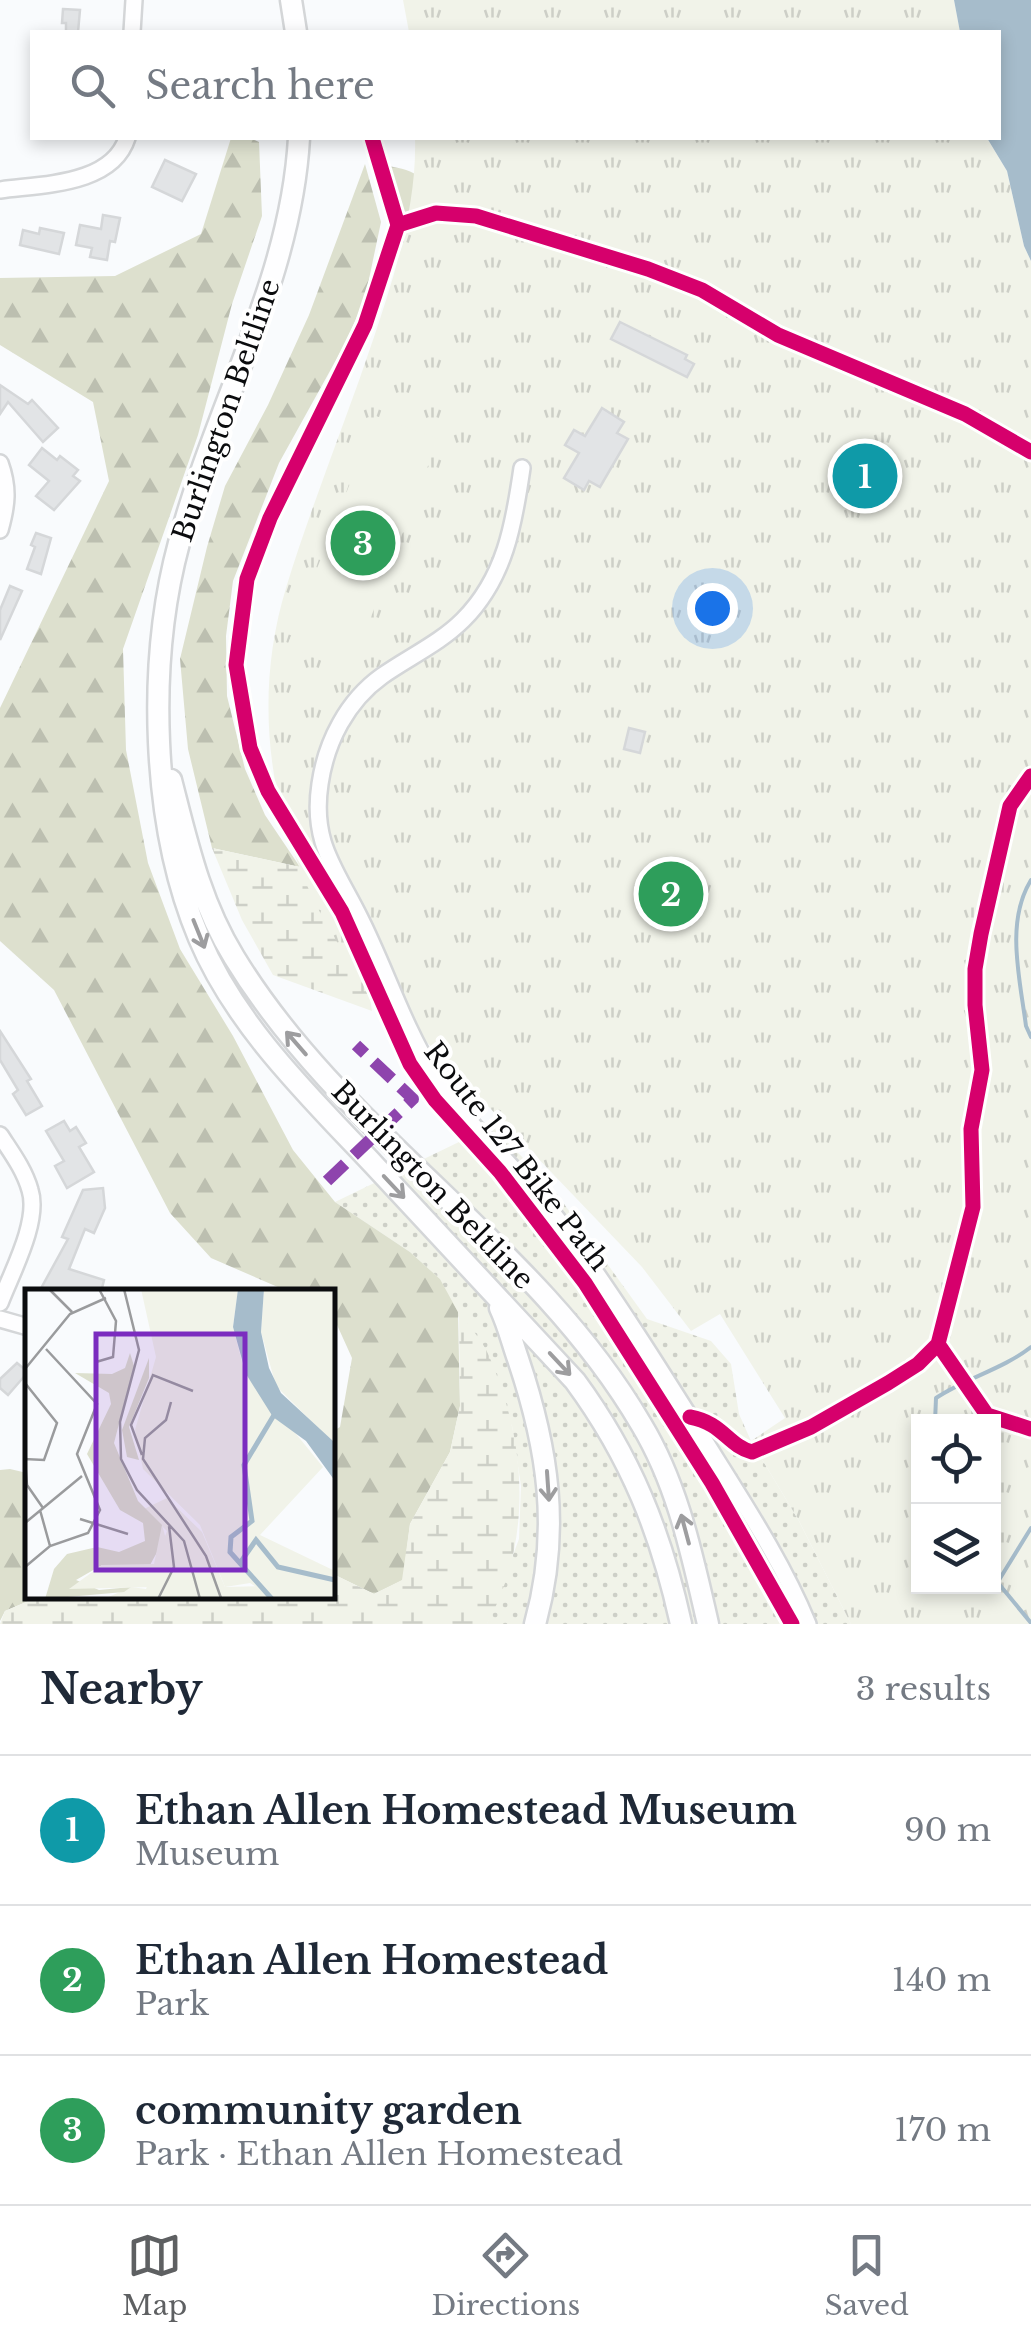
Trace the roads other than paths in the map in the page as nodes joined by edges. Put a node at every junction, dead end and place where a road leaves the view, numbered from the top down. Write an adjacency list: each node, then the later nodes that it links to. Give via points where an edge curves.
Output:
1 (134, 0): 3 (street)
2 (291, 0): 4 (main road)
3 (132, 30)
4 (296, 30)
5 (127, 140): 7 (street, via 122,156 104,170)
6 (299, 140): 11 (main road, Burlington Beltline, via 278,260 172,571 161,640)
7 (0, 190)
8 (0, 463): 10 (street, via 7,504)
9 (522, 468): 20 (street, via 511,536 485,594 462,621 378,678 343,716 319,786 322,842 410,1036 437,1079 599,1278 761,1531)
10 (0, 530)
11 (162, 744): 13 (main road, Burlington Beltline, one-way to 13, via 164,810 175,860 199,938 234,1002 287,1072); 19 (main road, Burlington Beltline, one-way to 11, via 670,1482 627,1400 553,1307 306,1055 233,956 197,880)
12 (0, 1134): 14 (street, via 23,1170 32,1214)
13 (493, 1293): 17 (main road, one-way to 17, via 534,1405 548,1472 549,1538); 18 (main road, Burlington Beltline, one-way to 18, via 610,1428 644,1499)
14 (0, 1303)
15 (0, 1320): 16 (street)
16 (25, 1326)
17 (535, 1624)
18 (681, 1624)
19 (708, 1624)
20 (808, 1624)

